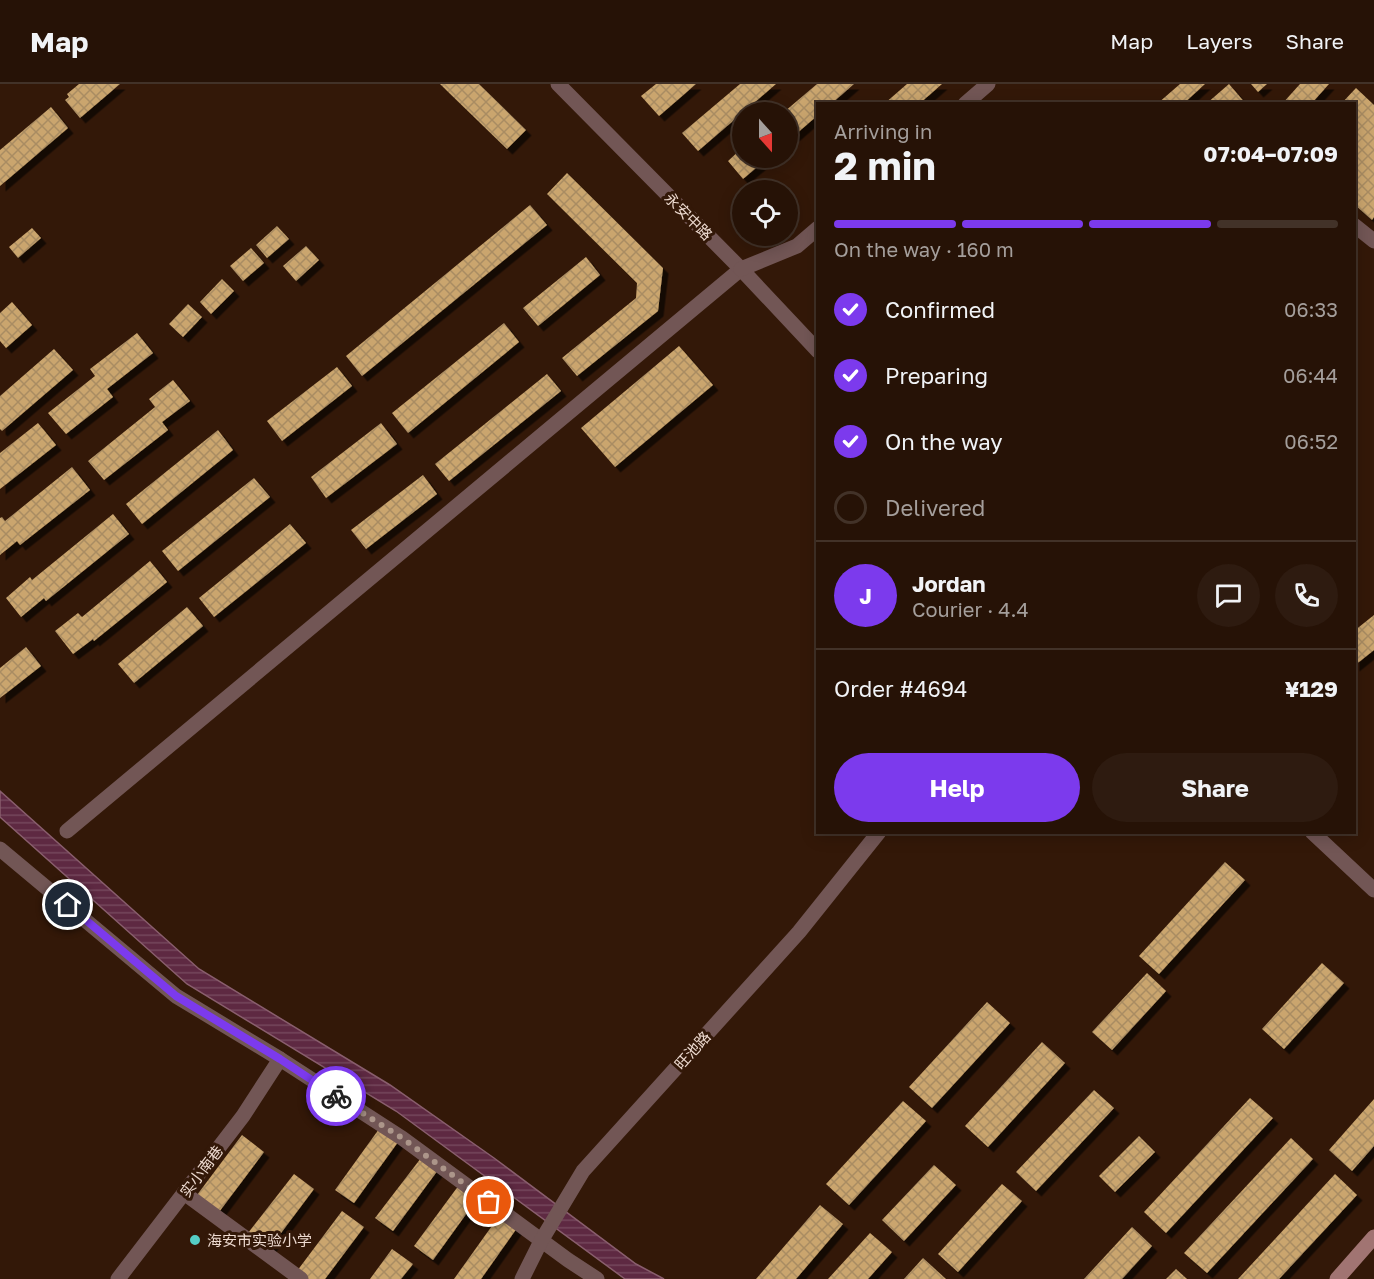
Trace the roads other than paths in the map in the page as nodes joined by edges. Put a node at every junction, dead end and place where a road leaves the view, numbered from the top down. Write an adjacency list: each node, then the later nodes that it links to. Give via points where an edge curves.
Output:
1 (558, 84): 7 (street, 永安中路)
2 (988, 84): 3 (street)
3 (967, 102)
4 (1356, 227): 6 (street)
5 (816, 230): 7 (street, via 797,246)
6 (1374, 241)
7 (741, 269): 8 (street, 永安中路); 9 (street)
8 (816, 349)
9 (67, 831)
10 (877, 834): 17 (street, 旺池路, via 800,932 583,1171)
11 (1314, 834): 13 (street)
12 (0, 849): 14 (street, via 176,996)
13 (1374, 890)
14 (280, 1059): 15 (street, 实小南巷, via 243,1116); 17 (street, via 402,1138)
15 (184, 1193): 18 (street, 实小南巷); 19 (street)
16 (1374, 1237): 22 (main road)
17 (541, 1241): 20 (street, 旺池路); 21 (street)
18 (118, 1279)
19 (301, 1279)
20 (522, 1279)
21 (597, 1279)
22 (1337, 1279)

